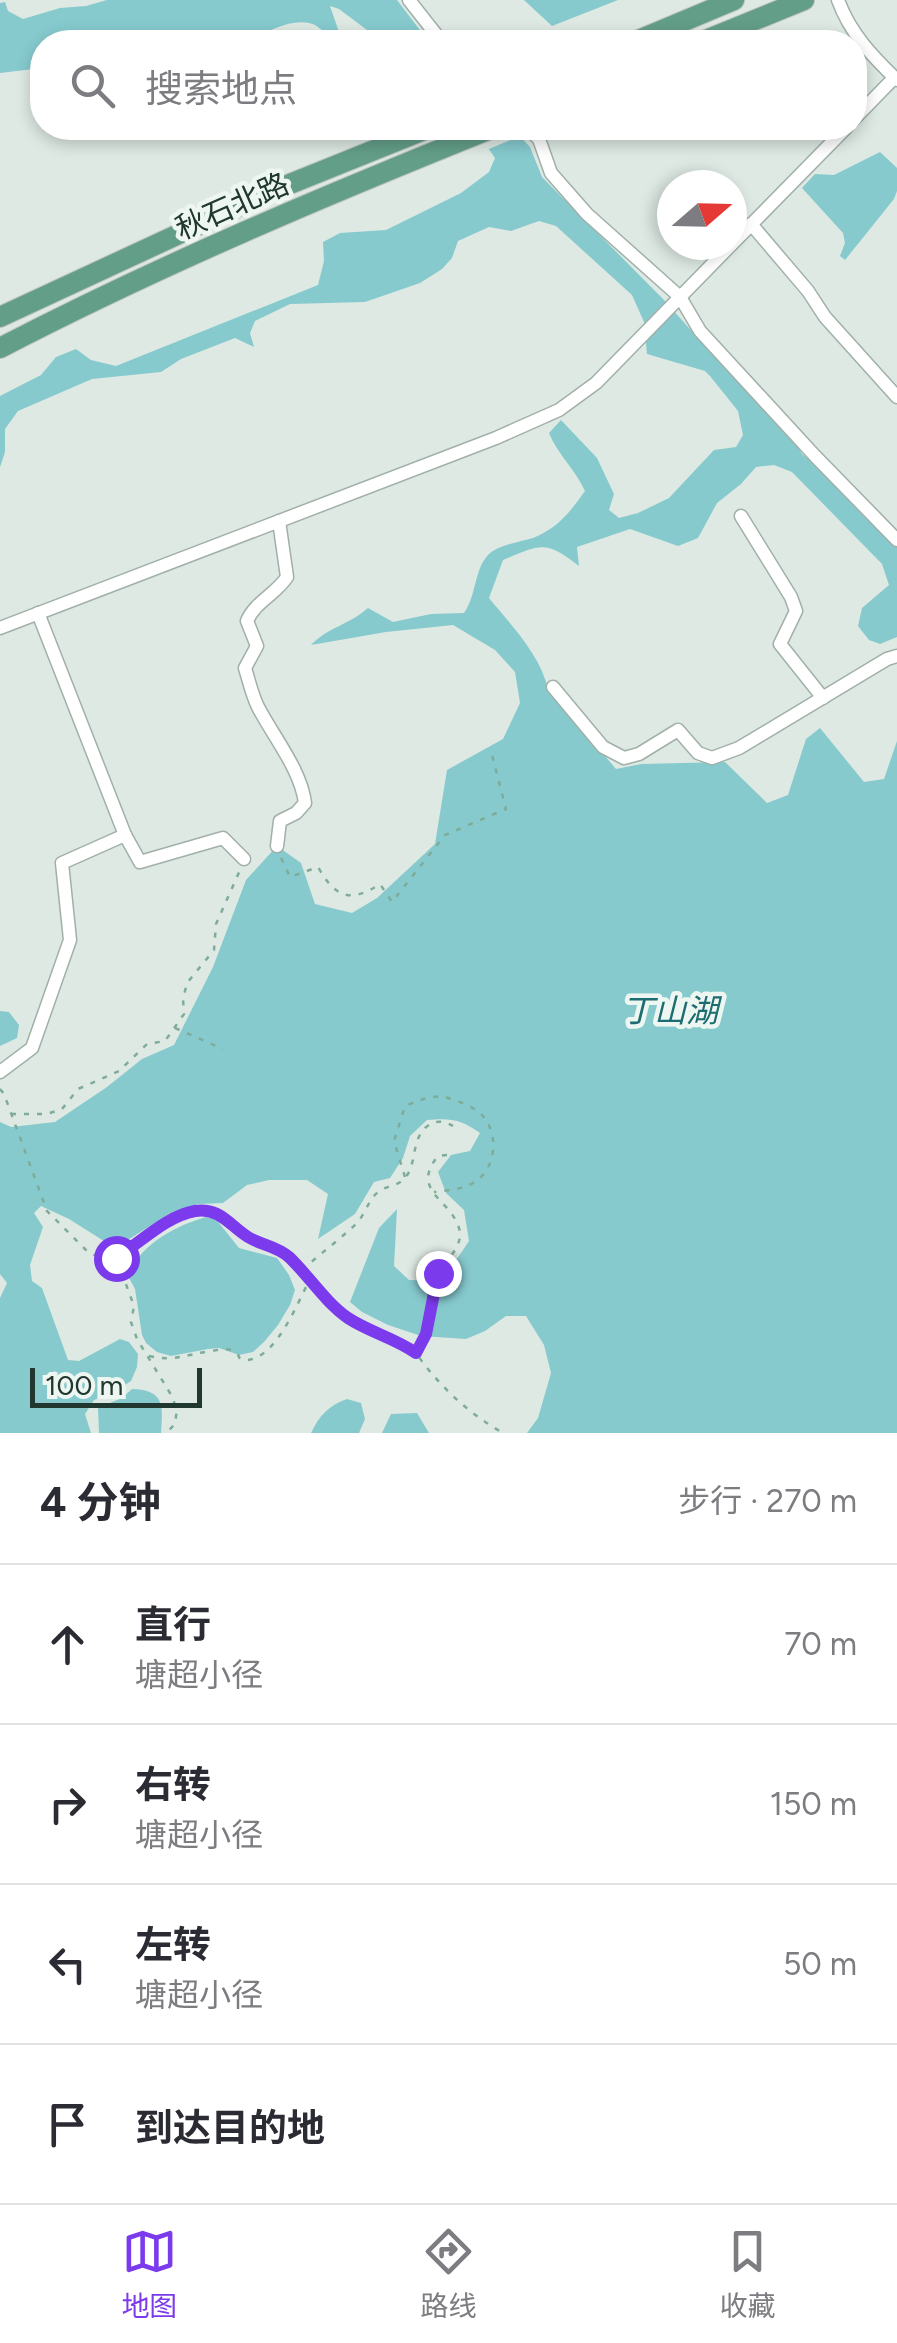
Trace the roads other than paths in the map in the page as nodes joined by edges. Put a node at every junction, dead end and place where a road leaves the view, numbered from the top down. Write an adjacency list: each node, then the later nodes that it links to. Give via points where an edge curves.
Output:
1 (409, 0): 5 (street)
2 (734, 0): 6 (main road)
3 (804, 0): 7 (main road)
4 (838, 0): 8 (street)
5 (433, 30)
6 (663, 30)
7 (730, 30)
8 (852, 30)
9 (867, 50): 10 (street)
10 (896, 79): 11 (street)
11 (867, 106)
12 (399, 140): 20 (main road, 秋石北路, via 265,194)
13 (464, 140): 21 (main road, 秋石北路)
14 (539, 140): 19 (street, via 551,172 588,214)
15 (834, 140): 16 (street)
16 (751, 224): 17 (street); 22 (street)
17 (747, 228)
18 (716, 260): 19 (street)
19 (680, 297): 24 (street, via 596,383 559,410); 25 (street, via 700,331)
20 (0, 318)
21 (0, 348)
22 (897, 397)
23 (741, 516): 30 (street, via 796,611 780,644)
24 (279, 521): 26 (street); 32 (street, via 287,577 252,611 248,622 257,646 245,668 306,803 280,821)
25 (897, 540)
26 (38, 613): 27 (street); 31 (street)
27 (0, 628)
28 (897, 656): 30 (street)
29 (553, 687): 30 (street, via 603,747 624,758 678,730 698,753 712,758)
30 (823, 698)
31 (125, 835): 33 (street, via 140,862 223,838); 34 (street, via 62,863 70,940 32,1048)
32 (277, 846)
33 (244, 859)
34 (0, 1072)

